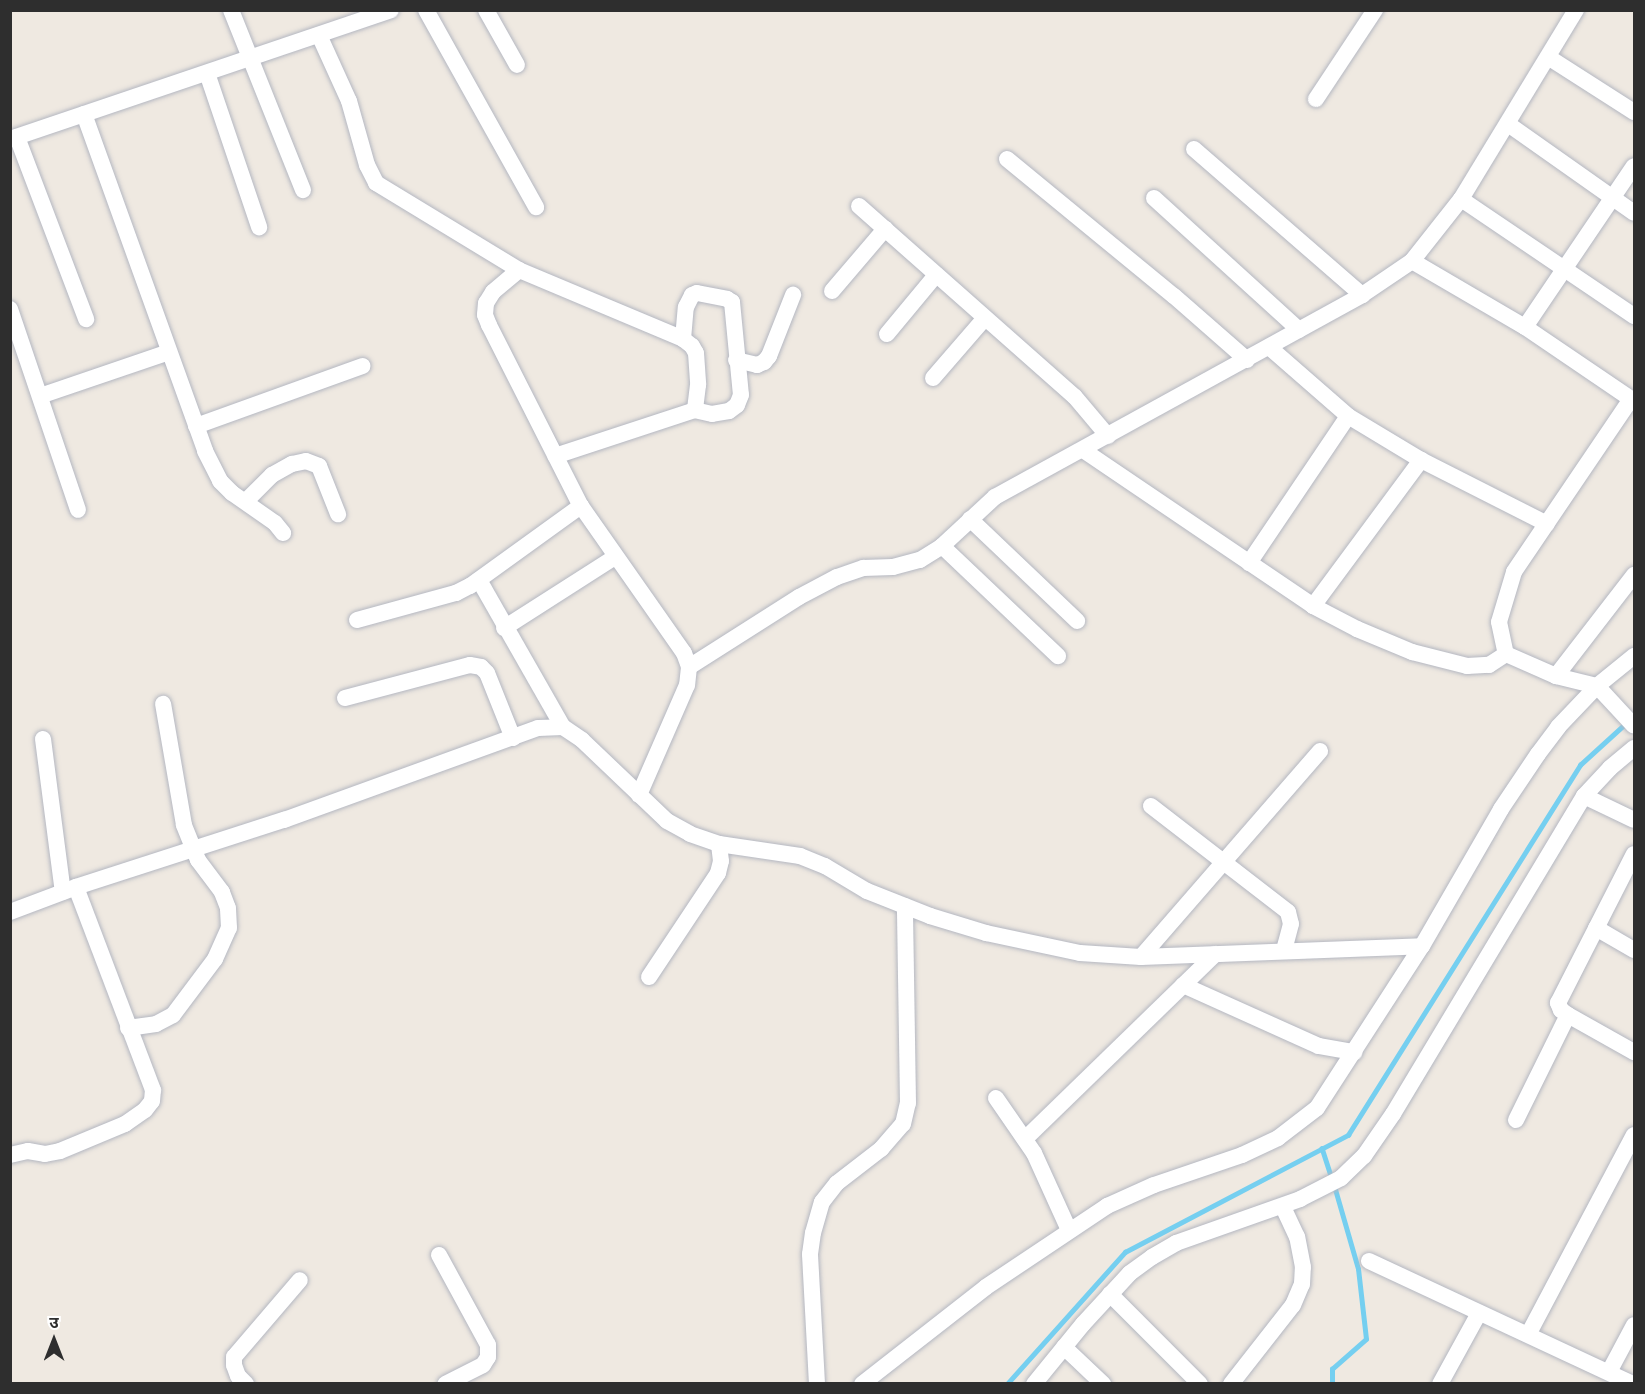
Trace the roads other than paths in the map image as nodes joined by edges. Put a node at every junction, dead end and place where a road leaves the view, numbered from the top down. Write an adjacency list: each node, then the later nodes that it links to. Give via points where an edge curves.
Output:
1 (231, 10): 8 (street)
2 (426, 10): 25 (street)
3 (486, 10): 10 (street)
4 (1375, 10): 12 (street)
5 (1576, 10): 9 (street)
6 (383, 12): 7 (street)
7 (319, 35): 8 (street); 31 (street, via 348,101 376,183)
8 (251, 57): 11 (street); 20 (street)
9 (1548, 57): 13 (street); 15 (street)
10 (517, 65)
11 (207, 73): 14 (street); 27 (street)
12 (1316, 99)
13 (1635, 112)
14 (84, 114): 16 (street); 45 (street)
15 (1508, 124): 22 (street); 23 (street)
16 (14, 138): 39 (street)
17 (1194, 149): 35 (street)
18 (1008, 159): 47 (street)
19 (1635, 166): 22 (street)
20 (303, 190)
21 (1154, 198): 41 (street)
22 (1614, 198): 26 (street); 30 (street)
23 (1461, 199): 29 (street); 30 (street)
24 (859, 206): 28 (street)
25 (536, 207)
26 (1635, 213)
27 (259, 226)
28 (885, 229): 32 (street); 33 (street)
29 (1412, 261): 35 (street); 40 (street)
30 (1565, 268): 37 (street); 40 (street)
31 (519, 270): 43 (street); 57 (street, via 493,292 485,315)
32 (936, 274): 38 (street); 42 (street)
33 (832, 291)
34 (793, 295): 46 (street, via 764,362 757,365)
35 (1362, 295): 41 (street)
36 (10, 309): 50 (street)
37 (1635, 316)
38 (985, 318): 49 (street); 55 (street, via 1075,397)
39 (86, 319)
40 (1525, 327): 51 (street)
41 (1299, 330): 44 (street)
42 (887, 334)
43 (684, 339): 46 (street, via 686,307 692,296 697,293 727,299 734,308); 52 (street, via 696,353)
44 (1269, 347): 47 (street); 53 (street)
45 (169, 352): 50 (street); 54 (street)
46 (736, 360): 52 (street, via 741,395 737,405 712,414)
47 (1247, 360): 55 (street)
48 (363, 366): 54 (street)
49 (933, 378)
50 (40, 396): 61 (street)
51 (1633, 397): 64 (street)
52 (695, 410): 57 (street)
53 (1348, 416): 58 (street); 68 (street)
54 (196, 426): 59 (street, via 220,481)
55 (1108, 436): 56 (street)
56 (1083, 450): 63 (street, via 995,497); 68 (street)
57 (555, 456): 60 (street)
58 (1421, 460): 64 (street); 71 (street)
59 (246, 501): 62 (street, via 272,475 306,461 319,466); 65 (street)
60 (579, 502): 67 (street); 70 (street)
61 (78, 510)
62 (338, 514)
63 (970, 519): 66 (street); 73 (street)
64 (1547, 524): 75 (street, via 1514,572 1499,622)
65 (284, 533)
66 (942, 546): 76 (street); 78 (street, via 920,560 893,567 863,568 837,578 799,597)
67 (615, 557): 74 (street); 78 (street, via 684,653)
68 (1249, 563): 71 (street)
69 (1635, 575): 79 (street)
70 (479, 580): 72 (street, via 456,593); 74 (street)
71 (1313, 606): 75 (street, via 1357,629 1434,658 1467,666 1489,665)
72 (357, 621)
73 (1077, 621)
74 (504, 628): 84 (street)
75 (1506, 654): 79 (street)
76 (1058, 656)
77 (1635, 656): 80 (street)
78 (689, 666): 89 (street, via 687,685)
79 (1556, 676): 80 (street)
80 (1600, 689): 83 (street); 101 (street, via 1558,727 1501,809)
81 (345, 698): 85 (street, via 470,665 481,667)
82 (163, 704): 94 (street, via 173,775)
83 (1635, 726)
84 (563, 727): 85 (street, via 538,728); 89 (street)
85 (513, 738): 94 (street)
86 (43, 739): 97 (street)
87 (1635, 748): 90 (street)
88 (1320, 751): 96 (street)
89 (639, 795): 93 (street, via 667,821)
90 (1584, 796): 92 (street); 117 (street, via 1364,1156 1341,1178)
91 (1151, 806): 96 (street)
92 (1635, 820)
93 (719, 844): 98 (street, via 800,856); 106 (street, via 718,873)
94 (192, 850): 97 (street); 109 (street, via 222,892 229,928 215,959 173,1015 156,1024)
95 (1635, 854): 100 (street)
96 (1223, 862): 102 (street, via 1288,912 1291,924); 105 (street)
97 (70, 890): 99 (street); 109 (street)
98 (905, 906): 105 (street, via 986,933 1080,953); 130 (street, via 908,1103 903,1124 881,1149 837,1183 822,1202 810,1254)
99 (10, 912)
100 (1596, 928): 103 (street); 108 (street, via 1558,1003)
101 (1422, 946): 102 (street); 110 (street)
102 (1284, 950): 104 (street)
103 (1635, 950)
104 (1215, 954): 105 (street); 107 (street)
105 (1141, 957)
106 (649, 977)
107 (1183, 985): 110 (street, via 1319,1047); 115 (street)
108 (1568, 1015): 111 (street); 113 (street)
109 (128, 1028): 116 (street, via 153,1090 152,1101 145,1110 125,1124 60,1151)
110 (1354, 1052): 118 (street, via 1317,1108 1278,1138 1126,1197)
111 (1635, 1052)
112 (996, 1098): 115 (street)
113 (1516, 1120)
114 (1635, 1135): 125 (street)
115 (1025, 1138): 118 (street)
116 (10, 1155)
117 (1283, 1207): 122 (street, via 1176,1244 1130,1273); 135 (street, via 1297,1238 1302,1284 1293,1305)
118 (1069, 1230): 131 (street, via 986,1287)
119 (439, 1255): 129 (street, via 488,1345 483,1365)
120 (1369, 1261): 123 (street)
121 (300, 1280): 128 (street, via 234,1357 238,1376)
122 (1110, 1294): 126 (street); 134 (street)
123 (1479, 1313): 125 (street); 136 (street)
124 (1635, 1325): 127 (street)
125 (1529, 1333): 127 (street)
126 (1064, 1347): 132 (street); 133 (street)
127 (1609, 1372): 137 (street)
128 (246, 1383)
129 (445, 1383)
130 (817, 1383)
131 (862, 1383)
132 (1034, 1383)
133 (1103, 1383)
134 (1200, 1383)
135 (1231, 1383)
136 (1440, 1383)
137 (1633, 1383)

